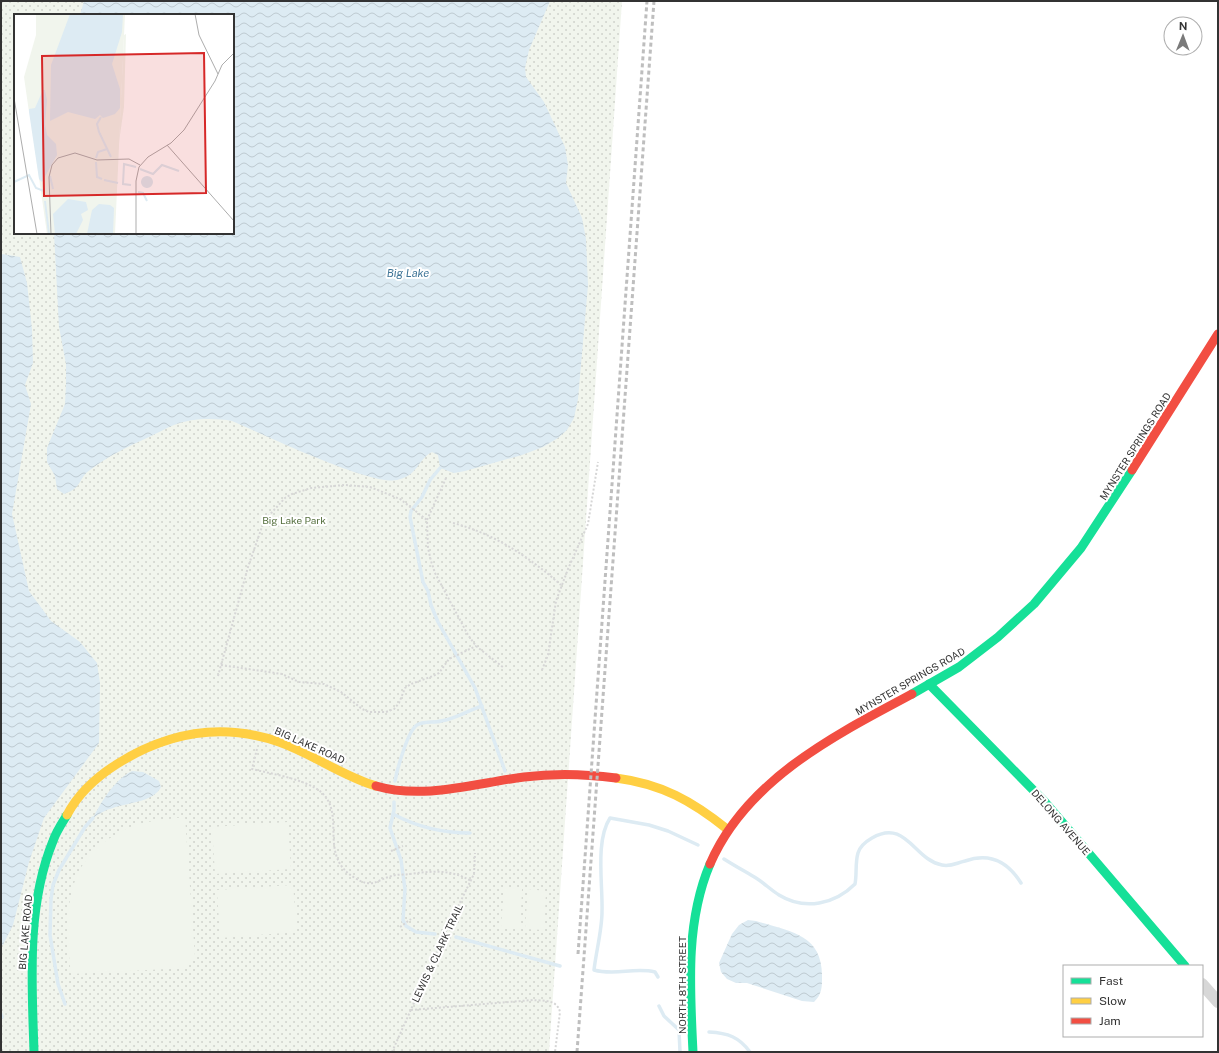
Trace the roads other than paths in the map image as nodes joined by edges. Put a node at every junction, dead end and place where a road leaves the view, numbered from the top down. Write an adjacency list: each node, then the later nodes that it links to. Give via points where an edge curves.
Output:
1 (1218, 334): 2 (street, MYNSTER SPRINGS ROAD, via 1072,562 1040,598 987,647 957,669)
2 (929, 684): 3 (street, MYNSTER SPRINGS ROAD, via 830,741 785,772 761,792); 4 (street, DELONG AVENUE, via 1044,801)
3 (727, 829): 7 (street, BIG LAKE ROAD, via 680,795 644,783 594,776 550,775 429,791 400,791 365,782 298,750 261,737 206,731 176,736 152,744 113,766 75,802 53,837 41,880 32,949); 8 (street, NORTH 8TH STREET, via 704,876 693,928)
4 (1184, 965)
5 (1203, 985): 6 (street)
6 (1218, 1002)
7 (34, 1052)
8 (693, 1052)

